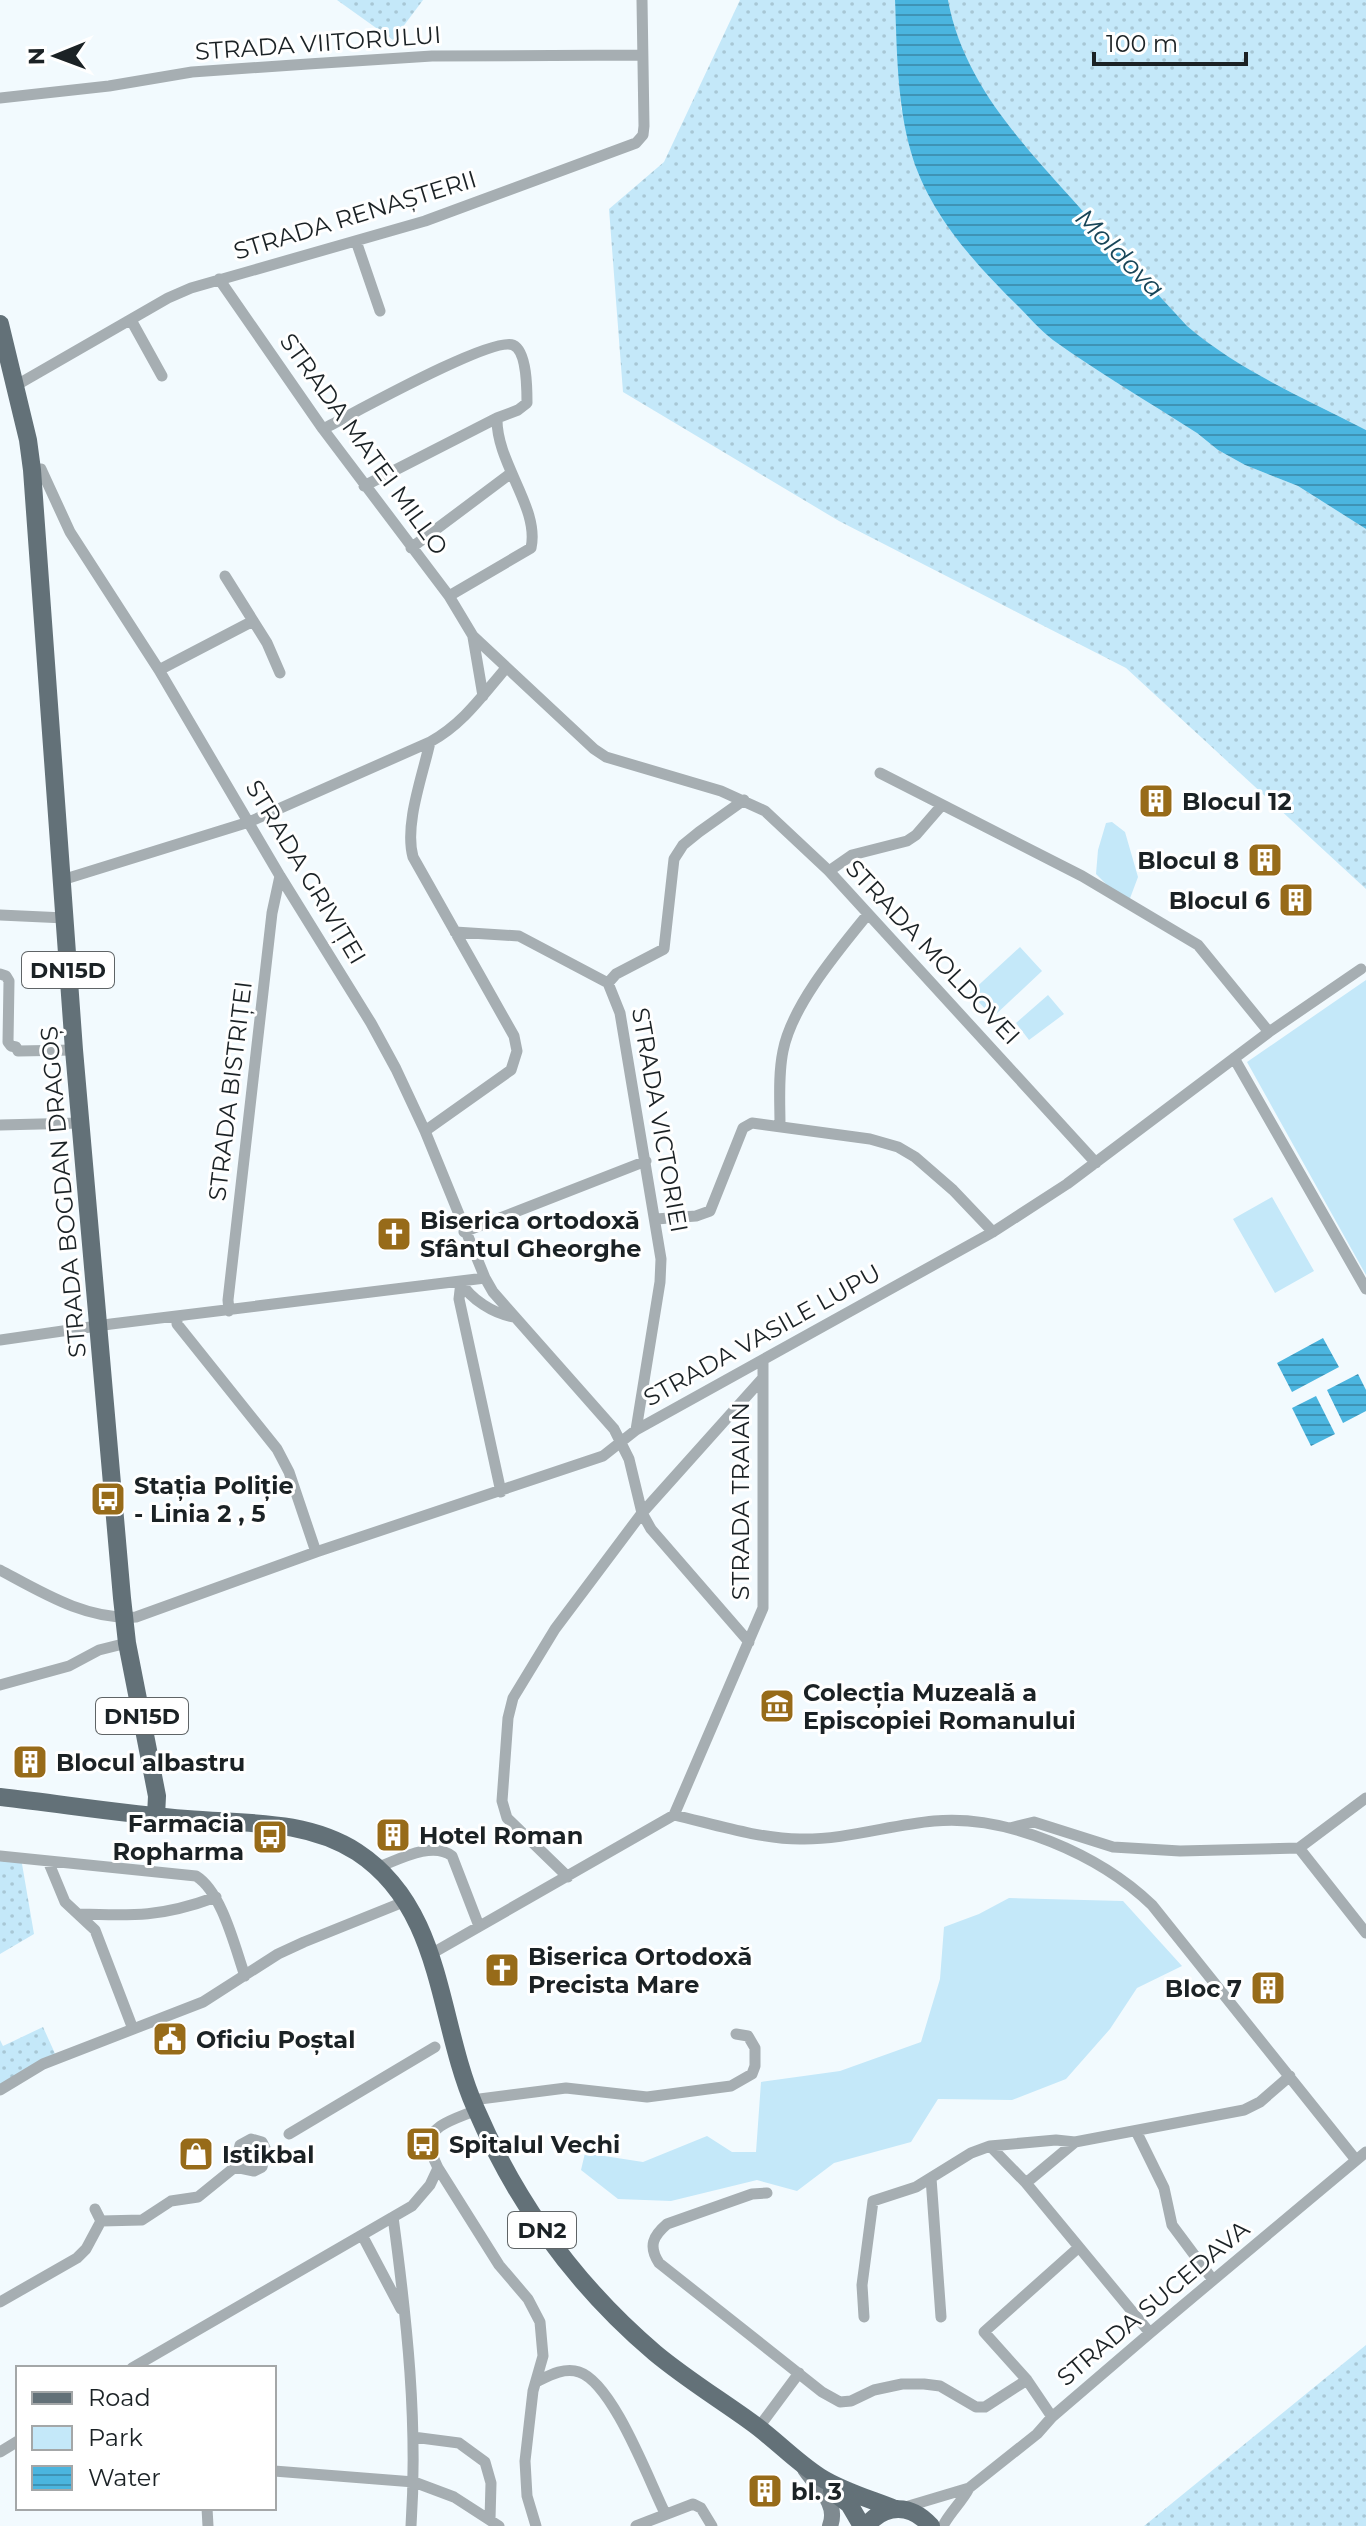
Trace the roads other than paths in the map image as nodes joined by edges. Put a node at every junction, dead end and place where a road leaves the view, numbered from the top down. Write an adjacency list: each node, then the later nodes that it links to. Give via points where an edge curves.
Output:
1 (642, 0): 2 (street, STRADA RENAȘTERII)
2 (641, 55): 3 (street, STRADA VIITORULUI, via 432,56 308,64 192,72); 4 (street, STRADA RENAȘTERII, via 644,126 636,143)
3 (0, 98)
4 (356, 241): 5 (street, STRADA RENAȘTERII); 6 (street)
5 (219, 279): 7 (street, STRADA RENAȘTERII, via 168,298); 13 (street, STRADA MATEI MILLO)
6 (380, 311)
7 (131, 320): 10 (street); 11 (street, STRADA RENAȘTERII)
8 (0, 324): 9 (main road, STRADA BOGDAN DRAGOȘ / DN15D)
9 (2, 345): 11 (main road, STRADA BOGDAN DRAGOȘ / DN15D)
10 (162, 376)
11 (14, 383): 14 (main road, STRADA BOGDAN DRAGOȘ / DN15D)
12 (497, 418): 13 (street, via 527,403 524,361 511,344 444,367); 15 (street); 16 (street)
13 (323, 429): 16 (street, STRADA MATEI MILLO)
14 (32, 470): 23 (street, STRADA GRIVIȚEI, via 41,469 70,532); 34 (main road, STRADA BOGDAN DRAGOȘ / DN15D)
15 (510, 474): 17 (street); 19 (street, via 532,524 531,548)
16 (364, 486): 17 (street, STRADA MATEI MILLO)
17 (411, 548): 19 (street, STRADA MATEI MILLO)
18 (225, 576): 20 (street)
19 (449, 596): 21 (street, STRADA MATEI MILLO)
20 (253, 621): 23 (street); 24 (street)
21 (473, 636): 22 (street, STRADA MATEI MILLO); 25 (street, STRADA MATEI MILLO)
22 (506, 668): 25 (street); 28 (street, STRADA MATEI MILLO, via 606,757)
23 (159, 670): 31 (street, STRADA GRIVIȚEI)
24 (280, 673)
25 (483, 696): 26 (street, via 457,725)
26 (430, 742): 31 (street); 38 (street, via 411,847)
27 (880, 773): 30 (street)
28 (721, 791): 29 (street, STRADA MOLDOVEI)
29 (744, 800): 32 (street, STRADA MOLDOVEI, via 765,811); 41 (street, via 683,845 674,859 664,949)
30 (942, 805): 32 (street, via 907,841 852,855); 42 (street, via 1082,876 1198,945)
31 (249, 822): 33 (street, STRADA GRIVIȚEI); 34 (street)
32 (829, 871): 35 (street, STRADA MOLDOVEI)
33 (280, 876): 48 (street, STRADA GRIVIȚEI, via 371,1023); 57 (street, STRADA BISTRIȚEI)
34 (62, 880): 37 (main road, STRADA BOGDAN DRAGOȘ / DN15D)
35 (868, 914): 47 (street, via 814,984 787,1035); 50 (street, STRADA MOLDOVEI)
36 (0, 915): 37 (street)
37 (65, 918): 43 (main road, STRADA BOGDAN DRAGOȘ / DN15D)
38 (455, 932): 41 (street, STRADA VICTORIEI, via 519,936); 48 (street, via 514,1036 517,1051 511,1070)
39 (1361, 969): 42 (street, STRADA VASILE LUPU)
40 (0, 974): 43 (street, via 9,981 11,1046 18,1051)
41 (608, 983): 49 (street, STRADA VICTORIEI, via 620,1013)
42 (1269, 1032): 44 (street, STRADA VASILE LUPU)
43 (74, 1050): 45 (main road, STRADA BOGDAN DRAGOȘ / DN15D)
44 (1234, 1058): 50 (street, STRADA VASILE LUPU); 56 (street)
45 (80, 1123): 46 (street); 60 (main road, STRADA BOGDAN DRAGOȘ / DN15D)
46 (0, 1125)
47 (780, 1126): 51 (street, via 752,1123 743,1128 710,1211); 53 (street, via 898,1147 953,1190)
48 (425, 1131): 52 (street, STRADA GRIVIȚEI)
49 (646, 1161): 51 (street, STRADA VICTORIEI); 52 (street)
50 (1096, 1163): 53 (street, STRADA VASILE LUPU)
51 (656, 1219): 64 (street, STRADA VICTORIEI, via 660,1282)
52 (464, 1232): 54 (street, STRADA GRIVIȚEI)
53 (993, 1232): 62 (street, STRADA VASILE LUPU)
54 (485, 1278): 55 (street); 59 (street, STRADA GRIVIȚEI)
55 (461, 1282): 57 (street); 59 (street, STRADA GRIVIȚEI, via 467,1293); 66 (street, via 459,1299)
56 (1366, 1289)
57 (229, 1311): 58 (street)
58 (177, 1317): 60 (street); 68 (street, via 177,1324 277,1449)
59 (515, 1317): 65 (street, STRADA GRIVIȚEI)
60 (98, 1326): 61 (street); 70 (main road, STRADA BOGDAN DRAGOȘ / DN15D)
61 (0, 1340)
62 (763, 1360): 63 (street, STRADA TRAIAN); 64 (street, STRADA VASILE LUPU)
63 (763, 1378): 67 (street); 71 (street, STRADA TRAIAN, via 763,1608)
64 (636, 1430): 65 (street, STRADA VASILE LUPU)
65 (622, 1442): 66 (street, STRADA VASILE LUPU, via 603,1456); 67 (street, STRADA GRIVIȚEI)
66 (501, 1492): 68 (street, STRADA VASILE LUPU)
67 (642, 1513): 71 (street, STRADA GRIVIȚEI); 83 (street, via 555,1629 513,1698 508,1718 502,1801 507,1818)
68 (316, 1552): 70 (street, STRADA VASILE LUPU)
69 (0, 1570): 70 (street, via 78,1608)
70 (124, 1618): 72 (main road, STRADA BOGDAN DRAGOȘ / DN15D)
71 (749, 1642): 76 (street, STRADA TRAIAN)
72 (127, 1643): 73 (street); 77 (main road, STRADA BOGDAN DRAGOȘ / DN15D, via 157,1796)
73 (0, 1685)
74 (0, 1797): 77 (main road, DN2)
75 (1366, 1798): 79 (street)
76 (674, 1815): 78 (street, via 801,1840 945,1820); 83 (street)
77 (156, 1816): 82 (main road, DN2, via 312,1831)
78 (1010, 1828): 79 (street, via 1034,1822 1113,1847); 94 (street, via 1088,1859 1139,1892)
79 (1299, 1848): 88 (street)
80 (0, 1856): 81 (street)
81 (48, 1861): 84 (street, via 196,1876); 86 (street, via 65,1902)
82 (376, 1868): 85 (main road, DN2); 87 (street, via 417,1853 445,1850)
83 (568, 1877): 87 (street)
84 (216, 1897): 86 (street, via 164,1913); 90 (street)
85 (406, 1901): 89 (main road, DN2); 90 (street, via 278,1954)
86 (77, 1914): 91 (street, via 95,1930)
87 (479, 1926): 89 (street)
88 (1366, 1933)
89 (431, 1954): 96 (main road, DN2, via 450,2038)
90 (245, 1976): 91 (street, via 203,2002)
91 (133, 2029): 95 (street, via 43,2064)
92 (736, 2034): 96 (street, via 748,2036 755,2048 755,2066 752,2074 731,2086 647,2097 566,2088)
93 (435, 2047): 98 (street)
94 (1290, 2076): 97 (street, via 1244,2110); 101 (street)
95 (0, 2090)
96 (474, 2105): 103 (street, via 431,2133 428,2146); 123 (main road, DN2, via 524,2205 590,2291 656,2354)
97 (1136, 2131): 99 (street); 112 (street, via 1164,2188 1172,2225)
98 (289, 2134)
99 (1075, 2142): 100 (street); 105 (street)
100 (990, 2146): 104 (street); 105 (street)
101 (1361, 2156): 112 (street, STRADA SUCEDAVA)
102 (235, 2167): 109 (street, via 198,2197 171,2201 142,2220)
103 (438, 2168): 108 (street, via 412,2206); 121 (street, via 540,2322 544,2348)
104 (931, 2178): 114 (street, via 873,2201 862,2285); 115 (street)
105 (1026, 2183): 111 (street)
106 (767, 2193): 119 (street, via 667,2224 656,2234 653,2254)
107 (95, 2209): 109 (street)
108 (393, 2217): 110 (street); 116 (street)
109 (101, 2221): 113 (street, via 77,2258)
110 (362, 2235): 116 (street); 118 (street)
111 (1078, 2248): 117 (street); 120 (street, via 984,2332)
112 (1213, 2280): 117 (street, STRADA SUCEDAVA)
113 (0, 2302)
114 (864, 2317)
115 (941, 2317)
116 (407, 2326): 124 (street)
117 (1150, 2333): 122 (street, STRADA SUCEDAVA)
118 (135, 2366)
119 (799, 2373): 120 (street, via 840,2402 902,2384 924,2384 940,2386 976,2407 985,2407); 123 (street)
120 (1027, 2380): 122 (street)
121 (538, 2381): 131 (street, via 570,2371 593,2381 618,2413); 134 (street, via 524,2480)
122 (1052, 2417): 129 (street, STRADA SUCEDAVA)
123 (759, 2427): 125 (main road, DN2)
124 (413, 2437): 128 (street); 132 (street, via 459,2443 485,2462)
125 (802, 2464): 127 (main road, DN2); 137 (street, via 829,2499)
126 (276, 2471): 128 (street)
127 (823, 2479): 130 (main road, DN2); 138 (main road, DN2)
128 (414, 2482): 132 (street, via 454,2497); 133 (street)
129 (969, 2488): 130 (street, STRADA SUCEDAVA); 140 (street, STRADA SUCEDAVA)
130 (898, 2508): 138 (main road, DN2, via 879,2513); 139 (main road, DN2, via 913,2511)
131 (665, 2513): 135 (street); 136 (street, via 693,2504)
132 (495, 2523)
133 (411, 2526)
134 (536, 2526)
135 (636, 2526)
136 (712, 2526)
137 (830, 2526)
138 (864, 2526)
139 (931, 2526)
140 (943, 2526)

